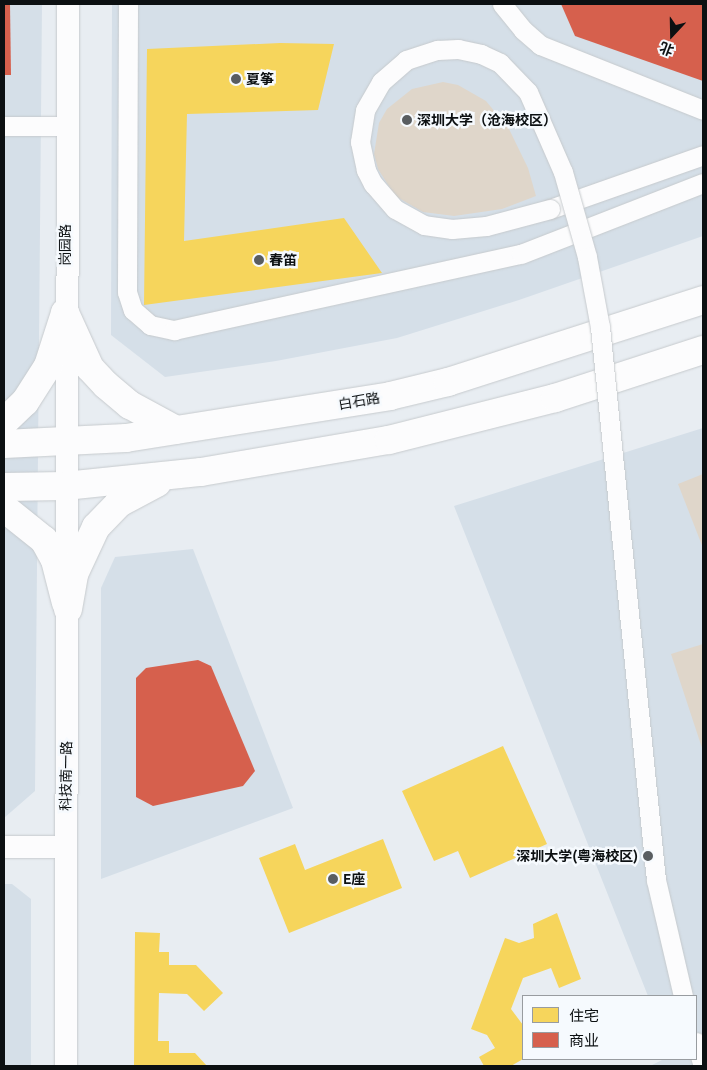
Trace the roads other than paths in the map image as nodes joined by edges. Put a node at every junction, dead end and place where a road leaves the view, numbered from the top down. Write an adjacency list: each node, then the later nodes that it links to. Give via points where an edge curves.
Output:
1 (68, 4): 6 (street, 岗园路)
2 (128, 4): 8 (street, via 127,292 133,310 150,325 174,330 522,254)
3 (502, 4): 4 (street, via 540,45)
4 (703, 110)
5 (4, 126): 6 (street)
6 (66, 126): 14 (street, 岗园路)
7 (703, 155): 9 (street, bridge)
8 (703, 183)
9 (572, 201)
10 (572, 201): 11 (street, bridge, via 478,227 445,229 408,218 382,196 364,163 361,126 371,96 392,70 419,54 458,49 481,54 500,63 528,92 564,172)
11 (572, 201)
12 (572, 201): 27 (street, bridge, via 600,326 656,880)
13 (703, 300): 17 (main road, 白石路, via 448,382 390,396)
14 (65, 312): 16 (main road, via 45,373 25,402); 17 (main road, via 90,368 130,405); 18 (street, 岗园路)
15 (703, 350): 20 (main road, via 555,398 470,421 299,457)
16 (4, 422)
17 (176, 430): 18 (main road, 白石路)
18 (66, 442): 19 (main road, 白石路); 21 (street, 岗园路)
19 (4, 444)
20 (176, 475): 21 (main road); 24 (main road, via 138,492 104,516 74,574)
21 (65, 486): 22 (main road); 24 (street, 科技南一路)
22 (4, 488)
23 (4, 508): 24 (main road, via 44,540 55,560)
24 (68, 609): 26 (street, 科技南一路)
25 (4, 847): 26 (street)
26 (65, 847): 30 (street, 科技南一路)
27 (683, 995)
28 (697, 1046): 29 (street)
29 (702, 1064)
30 (66, 1066)

